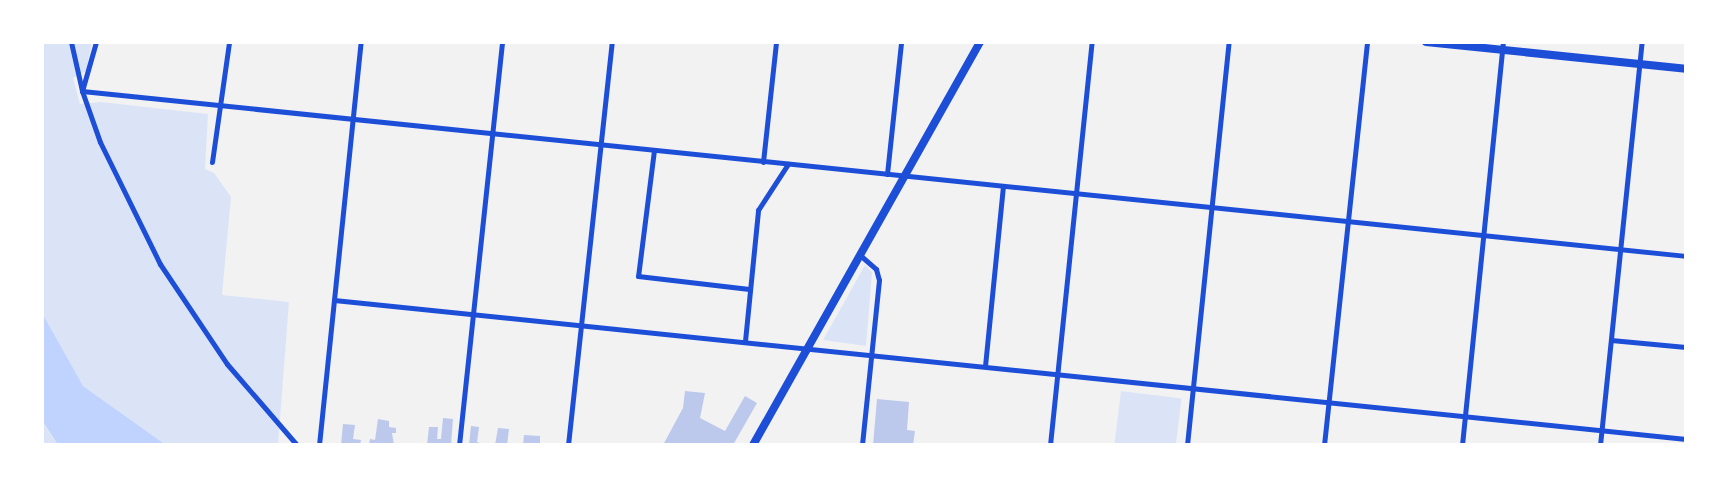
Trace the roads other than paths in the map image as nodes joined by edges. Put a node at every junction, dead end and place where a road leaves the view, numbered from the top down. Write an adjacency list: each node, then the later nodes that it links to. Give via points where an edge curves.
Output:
1 (71, 42): 18 (street)
2 (96, 42): 18 (street)
3 (229, 42): 19 (street)
4 (361, 42): 20 (street)
5 (502, 42): 21 (street)
6 (612, 42): 22 (street)
7 (776, 42): 25 (street)
8 (901, 42): 27 (street)
9 (980, 42): 28 (main road)
10 (1092, 42): 30 (street)
11 (1229, 42): 31 (street)
12 (1367, 42): 32 (street)
13 (1426, 42): 15 (main road)
14 (1642, 42): 16 (street)
15 (1503, 46): 16 (main road); 33 (street)
16 (1639, 64): 17 (main road); 34 (street)
17 (1686, 69)
18 (82, 91): 19 (street); 53 (street, via 116,180 164,271 227,364)
19 (221, 105): 20 (street); 24 (street)
20 (354, 117): 21 (street); 38 (street)
21 (493, 134): 22 (street); 39 (street)
22 (599, 145): 23 (street); 40 (street)
23 (654, 150): 25 (street); 37 (street, via 638,276)
24 (212, 162)
25 (763, 162): 26 (street)
26 (788, 164): 27 (street); 37 (street, via 758,210)
27 (887, 174): 28 (street)
28 (906, 176): 29 (street); 35 (main road)
29 (1003, 186): 30 (street); 46 (street)
30 (1076, 194): 31 (street); 47 (street)
31 (1212, 208): 32 (street); 48 (street)
32 (1348, 222): 33 (street); 49 (street)
33 (1483, 236): 34 (street); 50 (street)
34 (1620, 250): 36 (street); 41 (street)
35 (861, 256): 44 (main road); 45 (street, via 876,269 879,280)
36 (1686, 256)
37 (749, 289): 42 (street)
38 (334, 300): 39 (street); 54 (street)
39 (474, 313): 40 (street); 55 (street)
40 (582, 324): 42 (street); 56 (street)
41 (1611, 340): 43 (street); 51 (street)
42 (745, 341): 44 (street)
43 (1686, 347)
44 (808, 348): 45 (street); 57 (main road)
45 (872, 354): 46 (street); 58 (street)
46 (985, 366): 47 (street)
47 (1057, 374): 48 (street); 59 (street)
48 (1193, 388): 49 (street); 60 (street)
49 (1329, 402): 50 (street); 61 (street)
50 (1465, 416): 51 (street); 62 (street)
51 (1602, 430): 52 (street); 63 (street)
52 (1686, 439)
53 (297, 445)
54 (319, 445)
55 (459, 445)
56 (568, 445)
57 (753, 445)
58 (862, 445)
59 (1050, 445)
60 (1187, 445)
61 (1324, 445)
62 (1462, 445)
63 (1600, 445)

